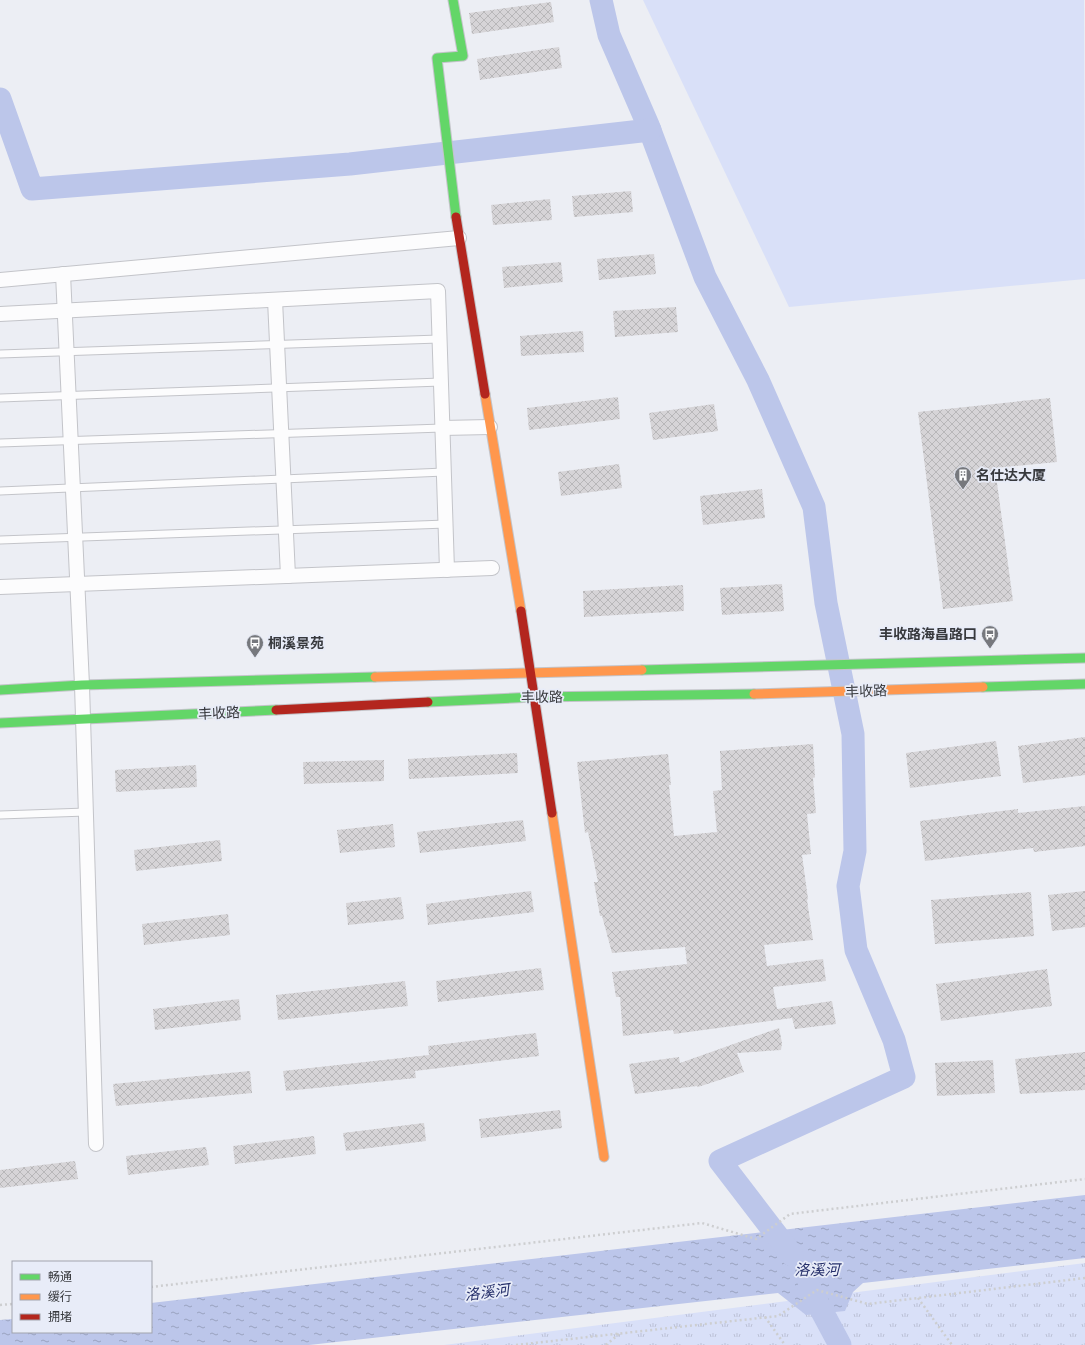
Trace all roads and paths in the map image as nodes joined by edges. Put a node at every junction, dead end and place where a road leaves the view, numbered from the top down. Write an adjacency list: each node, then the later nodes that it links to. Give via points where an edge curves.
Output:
1 (453, 0): 2 (main road, via 463,56 437,58)
2 (459, 238): 3 (street); 16 (main road)
3 (63, 274): 4 (street); 6 (street)
4 (0, 280)
5 (275, 300): 6 (street); 8 (street, via 438,291); 9 (street)
6 (65, 310): 7 (street); 10 (street)
7 (0, 314)
8 (439, 339): 9 (lane); 12 (street)
9 (277, 344): 10 (lane); 13 (street)
10 (67, 351): 11 (lane); 14 (street)
11 (0, 354)
12 (441, 382): 13 (lane); 17 (street)
13 (279, 388): 14 (lane); 18 (street)
14 (69, 395): 15 (lane); 19 (street)
15 (0, 398)
16 (490, 427): 17 (street); 35 (main road)
17 (442, 428): 18 (lane); 21 (street)
18 (282, 434): 19 (lane); 22 (street)
19 (71, 441): 20 (lane); 23 (street)
20 (0, 444)
21 (444, 472): 22 (lane); 25 (street)
22 (284, 479): 23 (lane); 26 (street)
23 (73, 488): 24 (lane); 27 (street)
24 (0, 491)
25 (446, 524): 26 (lane); 30 (street)
26 (286, 530): 27 (lane); 31 (street)
27 (75, 538): 28 (lane); 32 (street)
28 (0, 540)
29 (492, 568): 30 (street)
30 (448, 570): 31 (street)
31 (288, 576): 32 (street)
32 (77, 584): 33 (street); 37 (street)
33 (0, 587)
34 (1085, 658): 35 (main road, 丰收路)
35 (531, 673): 37 (main road, 丰收路); 39 (main road)
36 (1085, 684): 39 (main road, 丰收路, via 757,694)
37 (82, 685): 38 (main road, 丰收路); 40 (street)
38 (0, 690)
39 (534, 697): 40 (main road, 丰收路); 45 (main road)
40 (83, 720): 41 (main road, 丰收路); 42 (street)
41 (0, 722)
42 (86, 812): 43 (lane); 44 (street)
43 (0, 814)
44 (96, 1144)
45 (604, 1157)
46 (1085, 1179): 48 (path, via 790,1214 756,1238 702,1223)
47 (1085, 1278): 49 (path)
48 (152, 1287)
49 (918, 1298): 52 (path, via 868,1304 817,1290 778,1316); 57 (path)
50 (12, 1304): 51 (path)
51 (0, 1305)
52 (765, 1317): 53 (path); 56 (path)
53 (619, 1334): 54 (path); 55 (path)
54 (516, 1345)
55 (606, 1345)
56 (785, 1345)
57 (952, 1345)

